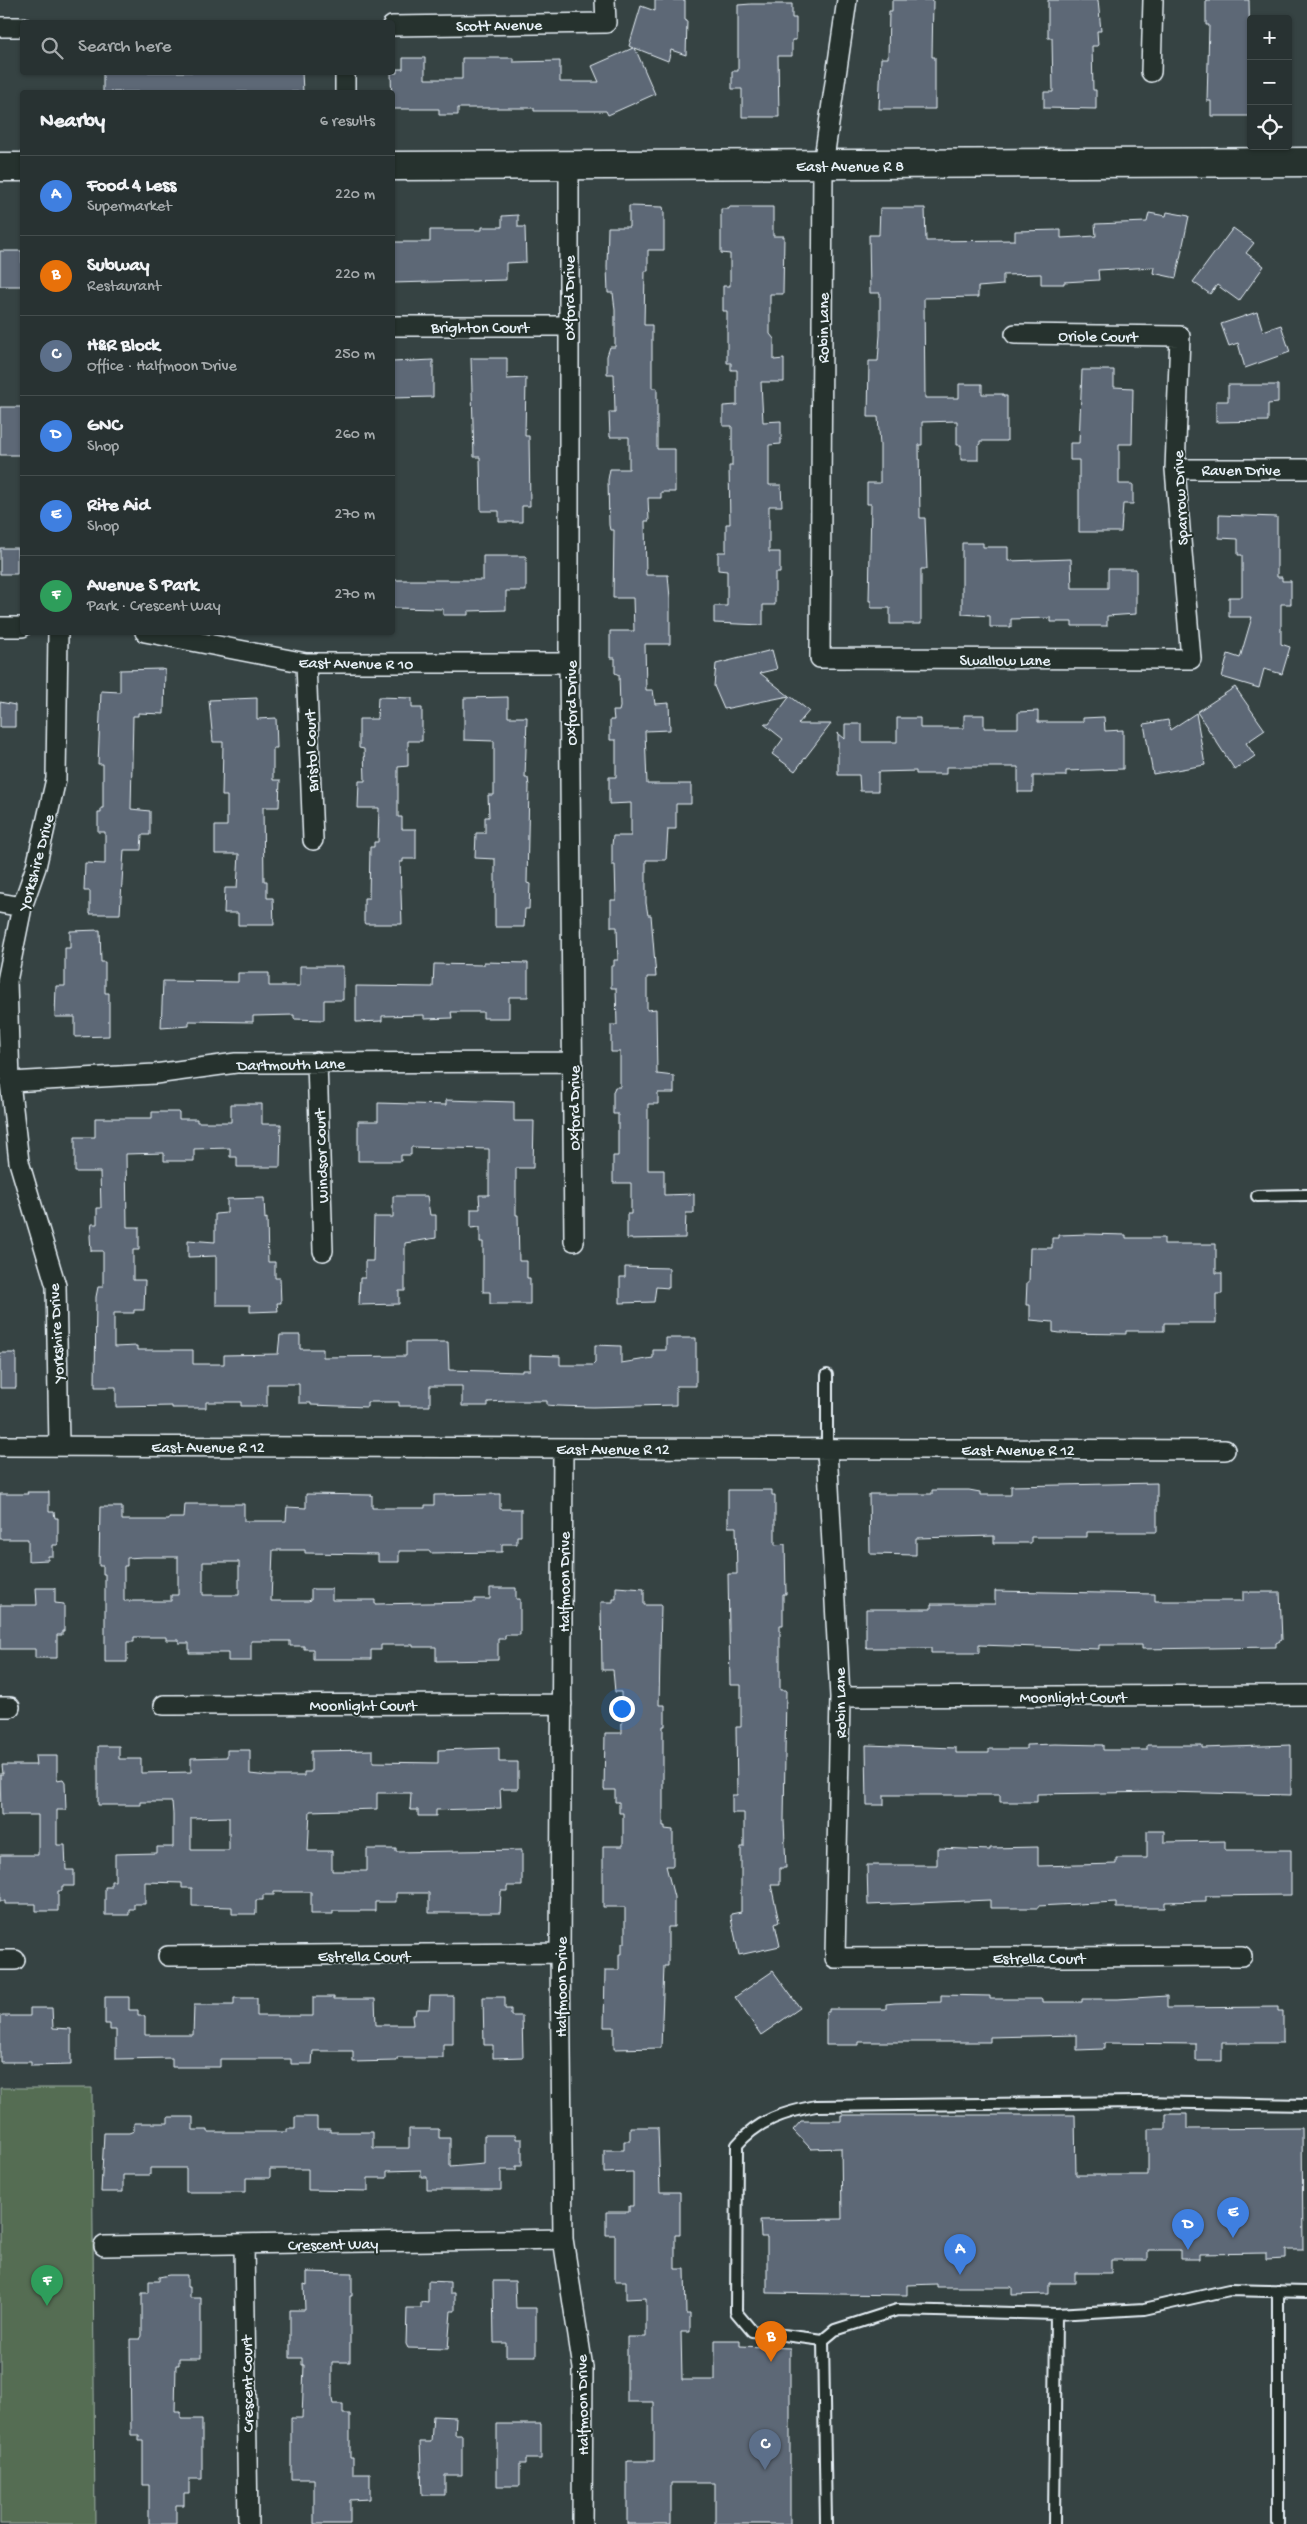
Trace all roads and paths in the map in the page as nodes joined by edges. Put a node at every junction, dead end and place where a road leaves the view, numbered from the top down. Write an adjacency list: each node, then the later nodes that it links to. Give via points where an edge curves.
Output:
1 (605, 0): 4 (street, Scott Avenue, via 606,23)
2 (847, 0): 12 (street, Robin Lane)
3 (1153, 0): 7 (street)
4 (395, 26)
5 (0, 27): 6 (street)
6 (20, 27)
7 (1151, 72)
8 (346, 75): 9 (street)
9 (345, 90)
10 (1307, 162): 12 (street, East Avenue R 8)
11 (569, 165): 12 (street, East Avenue R 8); 13 (street, East Avenue R 8); 17 (street, Oxford Drive)
12 (823, 165): 26 (street, Robin Lane)
13 (395, 166)
14 (0, 167): 15 (street)
15 (20, 167)
16 (395, 326): 17 (street, Brighton Court)
17 (568, 326): 29 (street, Oxford Drive)
18 (1015, 334): 19 (street, Oriole Court)
19 (1180, 336): 20 (street, Sparrow Drive)
20 (1175, 469): 21 (street, Raven Drive); 27 (street, Sparrow Drive)
21 (1307, 469)
22 (0, 627): 23 (street)
23 (20, 627)
24 (58, 635): 32 (street, Yorkshire Drive, via 56,779 36,867)
25 (161, 635): 28 (street, East Avenue R 10)
26 (820, 658): 27 (street, Swallow Lane)
27 (1191, 659)
28 (306, 663): 29 (street, East Avenue R 10); 30 (street, Bristol Court)
29 (569, 663): 34 (street, Oxford Drive)
30 (313, 840)
31 (0, 903): 32 (street)
32 (22, 907): 35 (street, Yorkshire Drive, via 7,981)
33 (317, 1062): 34 (street, Dartmouth Lane); 35 (street, Dartmouth Lane, via 236,1063 155,1074); 39 (street, Windsor Court)
34 (573, 1062): 38 (street, Oxford Drive)
35 (10, 1082): 41 (street, Yorkshire Drive, via 18,1162 56,1286)
36 (1307, 1195): 37 (lane)
37 (1257, 1196)
38 (574, 1241)
39 (323, 1251)
40 (826, 1375): 44 (lane)
41 (59, 1445): 42 (street, East Avenue R 12); 43 (street, East Avenue R 12)
42 (0, 1446)
43 (563, 1448): 44 (street, East Avenue R 12); 48 (street, Halfmoon Drive)
44 (827, 1449): 45 (street, East Avenue R 12); 47 (street, Robin Lane)
45 (1225, 1450)
46 (1307, 1695): 47 (street, Moonlight Court)
47 (840, 1697): 53 (street, Robin Lane)
48 (562, 1704): 49 (street, Moonlight Court); 50 (street, Halfmoon Drive)
49 (164, 1705)
50 (560, 1953): 51 (street, Estrella Court); 55 (street, Halfmoon Drive)
51 (168, 1956)
52 (1242, 1956): 53 (street, Estrella Court)
53 (836, 1958)
54 (1307, 2105): 61 (lane, via 1138,2102 816,2106 767,2120 746,2133 737,2145 736,2312 752,2331)
55 (563, 2239): 56 (street, Crescent Way); 63 (street, Halfmoon Drive, via 583,2368)
56 (244, 2245): 57 (street, Crescent Way); 62 (street, Crescent Court)
57 (104, 2246)
58 (1278, 2291): 59 (lane); 60 (lane, via 1229,2290 1144,2309); 66 (lane)
59 (1307, 2292)
60 (1056, 2314): 61 (lane, via 897,2310 835,2330); 65 (lane)
61 (823, 2340): 64 (lane)
62 (248, 2524)
63 (582, 2524)
64 (826, 2524)
65 (1054, 2524)
66 (1278, 2524)

